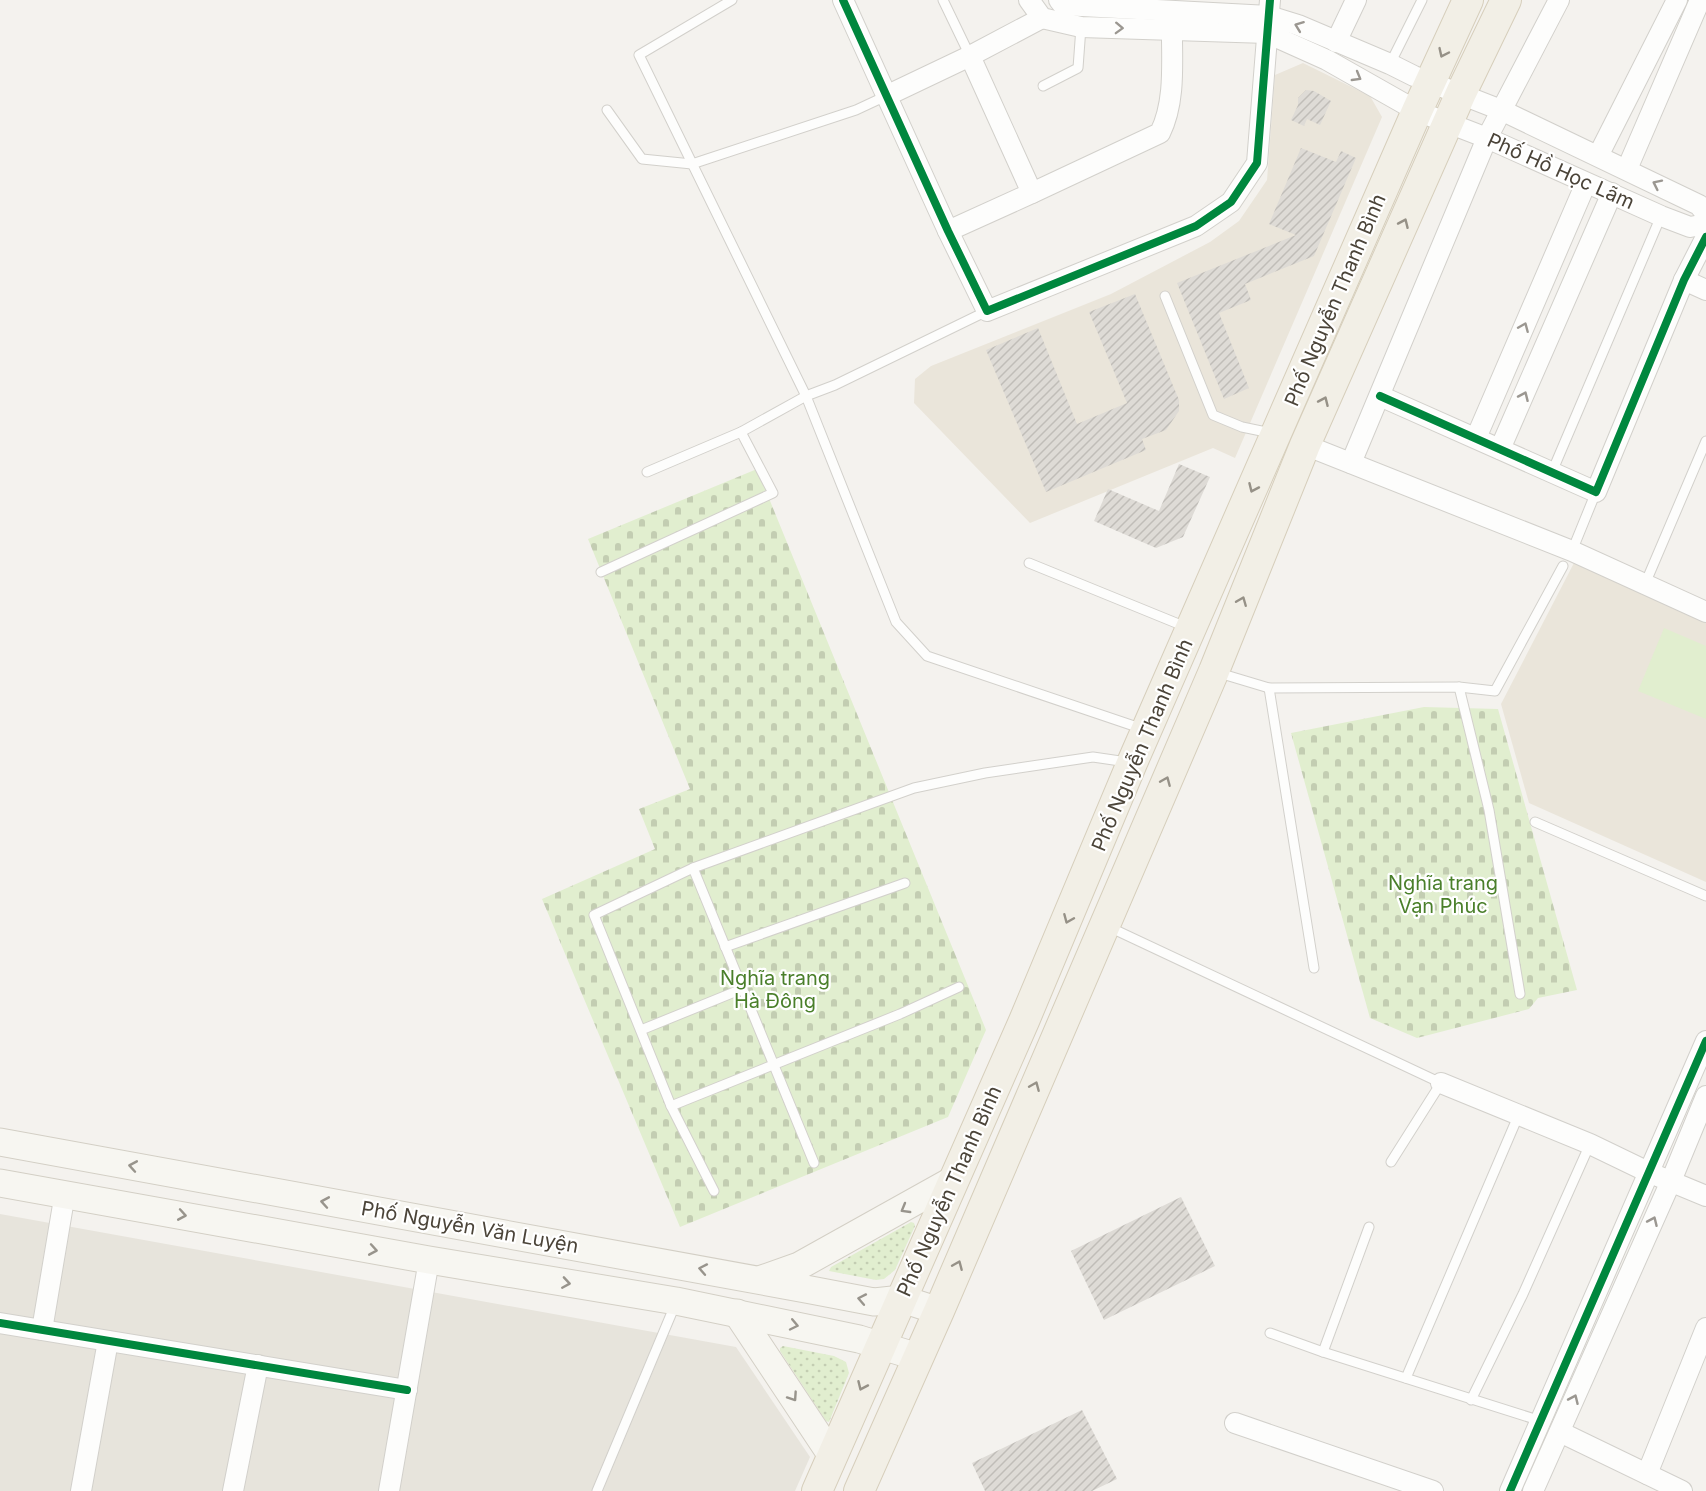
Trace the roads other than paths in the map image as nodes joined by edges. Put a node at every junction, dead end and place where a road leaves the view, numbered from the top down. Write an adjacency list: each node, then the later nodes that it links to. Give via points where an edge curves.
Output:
1 (732, 0): 31 (lane, via 639,55)
2 (843, 0): 24 (street)
3 (944, 0): 19 (lane)
4 (1029, 0): 15 (street)
5 (1356, 0): 18 (street)
6 (1422, 0): 20 (lane)
7 (1468, 0): 21 (main road, Phố Nguyễn Thanh Bình, one-way to 21)
8 (1506, 0): 23 (main road, Phố Nguyễn Thanh Bình)
9 (1559, 0): 26 (street)
10 (1677, 0): 30 (street)
11 (1700, 0): 32 (street)
12 (1063, 2): 13 (street); 15 (lane)
13 (1172, 5): 14 (street); 17 (street)
14 (1269, 16): 17 (street); 18 (street, Phố Hồ Học Lãm, one-way to 14); 27 (street, Phố Hồ Học Lãm, one-way to 27, via 1327,60); 44 (street, via 1257,163 1231,202 1196,226)
15 (1042, 18): 16 (street); 19 (street)
16 (1081, 27): 17 (street, one-way to 17); 22 (lane, via 1078,69)
17 (1172, 30): 34 (street, via 1167,119 1160,133)
18 (1336, 42): 20 (street, Phố Hồ Học Lãm)
19 (970, 56): 24 (street); 34 (street)
20 (1390, 64): 21 (street, Phố Hồ Học Lãm)
21 (1430, 82): 23 (street, Phố Hồ Học Lãm); 27 (main road, Phố Nguyễn Thanh Bình)
22 (1043, 86)
23 (1461, 93): 26 (street, Phố Hồ Học Lãm); 28 (main road, Phố Nguyễn Thanh Bình)
24 (886, 96): 31 (lane, via 856,110); 39 (street)
25 (607, 110): 31 (lane, via 642,159)
26 (1501, 110): 29 (street); 30 (street, Phố Hồ Học Lãm)
27 (1417, 111): 28 (street, Phố Hồ Học Lãm); 48 (main road, Phố Nguyễn Thanh Bình)
28 (1448, 124): 29 (street, Phố Hồ Học Lãm); 51 (main road, Phố Nguyễn Thanh Bình, one-way to 28)
29 (1486, 138): 33 (street, Phố Hồ Học Lãm); 46 (street)
30 (1598, 156): 32 (street, Phố Hồ Học Lãm)
31 (692, 164): 45 (lane)
32 (1627, 169): 36 (street, Phố Hồ Học Lãm, one-way to 32, via 1699,205)
33 (1586, 183): 35 (street, Phố Hồ Học Lãm); 49 (street, one-way to 33)
34 (1032, 193): 39 (street)
35 (1612, 193): 37 (street, Phố Hồ Học Lãm); 52 (street, one-way to 35)
36 (1706, 214)
37 (1661, 216): 38 (street, Phố Hồ Học Lãm, via 1690,226); 55 (lane)
38 (1706, 224)
39 (948, 231): 44 (street)
40 (1706, 237): 41 (street)
41 (1684, 280): 42 (street); 56 (street)
42 (1706, 290)
43 (1165, 296): 48 (lane, via 1213,415 1242,428)
44 (987, 311): 45 (lane)
45 (806, 396): 47 (lane); 66 (lane, via 896,622 927,656)
46 (1380, 396): 49 (street); 53 (street)
47 (741, 432): 54 (lane); 59 (lane, via 774,493)
48 (1277, 434): 62 (main road, Phố Nguyễn Thanh Bình, one-way to 62)
49 (1476, 438): 52 (street)
50 (1706, 441): 60 (lane)
51 (1305, 445): 53 (street); 63 (main road, Phố Nguyễn Thanh Bình, one-way to 51)
52 (1500, 449): 55 (street)
53 (1351, 463): 57 (street)
54 (647, 472)
55 (1552, 472): 56 (street)
56 (1596, 492): 57 (lane)
57 (1568, 559): 60 (street); 64 (lane, via 1495,691)
58 (1029, 563): 62 (lane)
59 (601, 572)
60 (1645, 584): 61 (street)
61 (1706, 612)
62 (1191, 629): 66 (main road, Phố Nguyễn Thanh Bình)
63 (1214, 671): 65 (lane); 72 (main road, Phố Nguyễn Thanh Bình, one-way to 63)
64 (1459, 687): 65 (lane); 77 (lane, via 1489,810)
65 (1269, 688): 74 (lane)
66 (1147, 731): 67 (main road, Phố Nguyễn Thanh Bình)
67 (1132, 763): 69 (lane, via 1093,757 914,788); 90 (main road, Phố Nguyễn Thanh Bình, one-way to 90)
68 (1535, 822): 71 (lane)
69 (693, 868): 73 (lane); 78 (lane, via 594,915)
70 (905, 883): 73 (lane)
71 (1706, 896)
72 (1104, 925): 81 (lane); 101 (main road, Phố Nguyễn Thanh Bình, one-way to 72)
73 (725, 948): 76 (lane)
74 (1314, 968)
75 (959, 987): 80 (lane)
76 (742, 989): 78 (lane); 80 (lane)
77 (1520, 994)
78 (641, 1030): 83 (lane)
79 (1706, 1041): 89 (street)
80 (774, 1065): 83 (lane); 88 (lane)
81 (1441, 1083): 84 (street); 87 (lane)
82 (1706, 1096): 91 (street)
83 (671, 1106): 93 (lane)
84 (1519, 1114): 86 (street); 112 (lane)
85 (0, 1142): 98 (main road, Phố Nguyễn Văn Luyện, one-way to 85)
86 (1590, 1144): 89 (street); 114 (lane)
87 (1391, 1162)
88 (814, 1163)
89 (1648, 1172): 91 (street); 115 (street)
90 (955, 1179): 98 (main road, one-way to 98, via 799,1266); 99 (main road, Phố Nguyễn Thanh Bình)
91 (1671, 1181): 95 (street); 117 (street, one-way to 91)
92 (0, 1183): 94 (main road, Phố Nguyễn Văn Luyện)
93 (714, 1191)
94 (64, 1193): 97 (main road, Phố Nguyễn Văn Luyện, one-way to 97); 105 (street)
95 (1706, 1196)
96 (1369, 1227): 109 (lane)
97 (429, 1260): 100 (main road, Phố Nguyễn Văn Luyện, one-way to 100); 113 (street)
98 (761, 1280): 99 (main road, Phố Nguyễn Văn Luyện, one-way to 98, via 874,1302)
99 (902, 1299): 101 (main road, Phố Nguyễn Văn Luyện); 108 (main road, Phố Nguyễn Thanh Bình)
100 (676, 1301): 102 (main road, Phố Nguyễn Văn Luyện); 123 (lane)
101 (939, 1311): 110 (main road, Phố Nguyễn Thanh Bình)
102 (737, 1313): 108 (main road, Phố Nguyễn Văn Luyện, one-way to 108); 118 (main road, one-way to 118)
103 (0, 1323): 105 (street)
104 (1706, 1328): 119 (street)
105 (42, 1330): 107 (street)
106 (1270, 1333): 109 (lane)
107 (108, 1341): 111 (street); 120 (street)
108 (880, 1345): 110 (main road, Phố Nguyễn Văn Luyện); 118 (main road, Phố Nguyễn Thanh Bình, one-way to 118)
109 (1323, 1352): 112 (lane)
110 (918, 1357): 125 (main road, Phố Nguyễn Thanh Bình)
111 (258, 1365): 113 (street); 121 (street)
112 (1406, 1378): 114 (lane)
113 (407, 1390): 122 (street)
114 (1472, 1400): 115 (lane)
115 (1541, 1421): 127 (street)
116 (1235, 1423): 126 (street)
117 (1560, 1432): 119 (street); 128 (street)
118 (832, 1456): 124 (main road, Phố Nguyễn Thanh Bình)
119 (1647, 1474): 129 (street)
120 (81, 1491)
121 (233, 1491)
122 (389, 1491)
123 (597, 1491)
124 (817, 1491)
125 (858, 1491)
126 (1433, 1491)
127 (1510, 1491)
128 (1533, 1491)
129 (1682, 1491)

